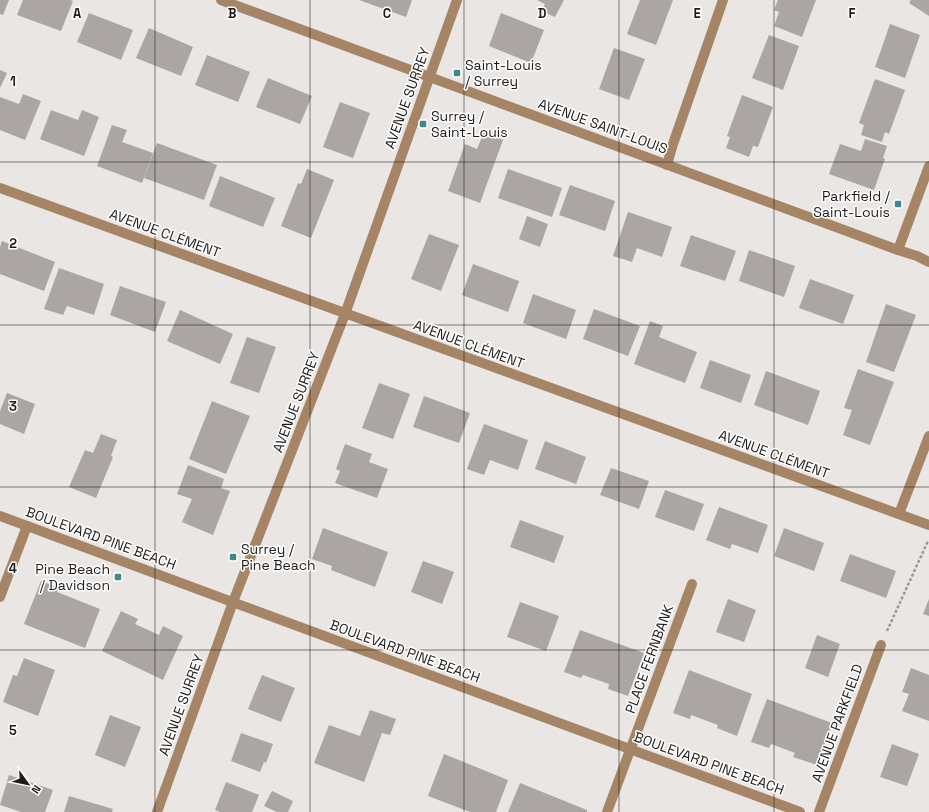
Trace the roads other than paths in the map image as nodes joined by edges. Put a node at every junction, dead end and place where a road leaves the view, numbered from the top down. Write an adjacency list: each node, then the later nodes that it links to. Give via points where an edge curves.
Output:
1 (221, 0): 4 (street, AVENUE SAINT-LOUIS)
2 (457, 0): 4 (street, AVENUE SURREY)
3 (723, 0): 5 (street)
4 (430, 77): 5 (street, AVENUE SAINT-LOUIS); 10 (street, AVENUE SURREY)
5 (667, 165): 8 (street, AVENUE SAINT-LOUIS)
6 (929, 166): 8 (street)
7 (0, 188): 10 (street, AVENUE CLÉMENT)
8 (898, 250): 9 (street, AVENUE SAINT-LOUIS)
9 (929, 262)
10 (345, 314): 12 (street, AVENUE CLÉMENT); 18 (street, AVENUE SURREY)
11 (929, 436): 12 (street)
12 (899, 514): 14 (street, AVENUE CLÉMENT)
13 (0, 516): 15 (street, BOULEVARD PINE BEACH)
14 (929, 525)
15 (27, 526): 17 (street); 18 (street, BOULEVARD PINE BEACH)
16 (692, 584): 20 (street, PLACE FERNBANK)
17 (0, 597)
18 (233, 602): 20 (street, BOULEVARD PINE BEACH); 21 (street, AVENUE SURREY)
19 (881, 644): 24 (street, AVENUE PARKFIELD)
20 (630, 749): 22 (street, PLACE FERNBANK); 23 (street, BOULEVARD PINE BEACH)
21 (157, 812)
22 (607, 812)
23 (800, 812)
24 (819, 812)

